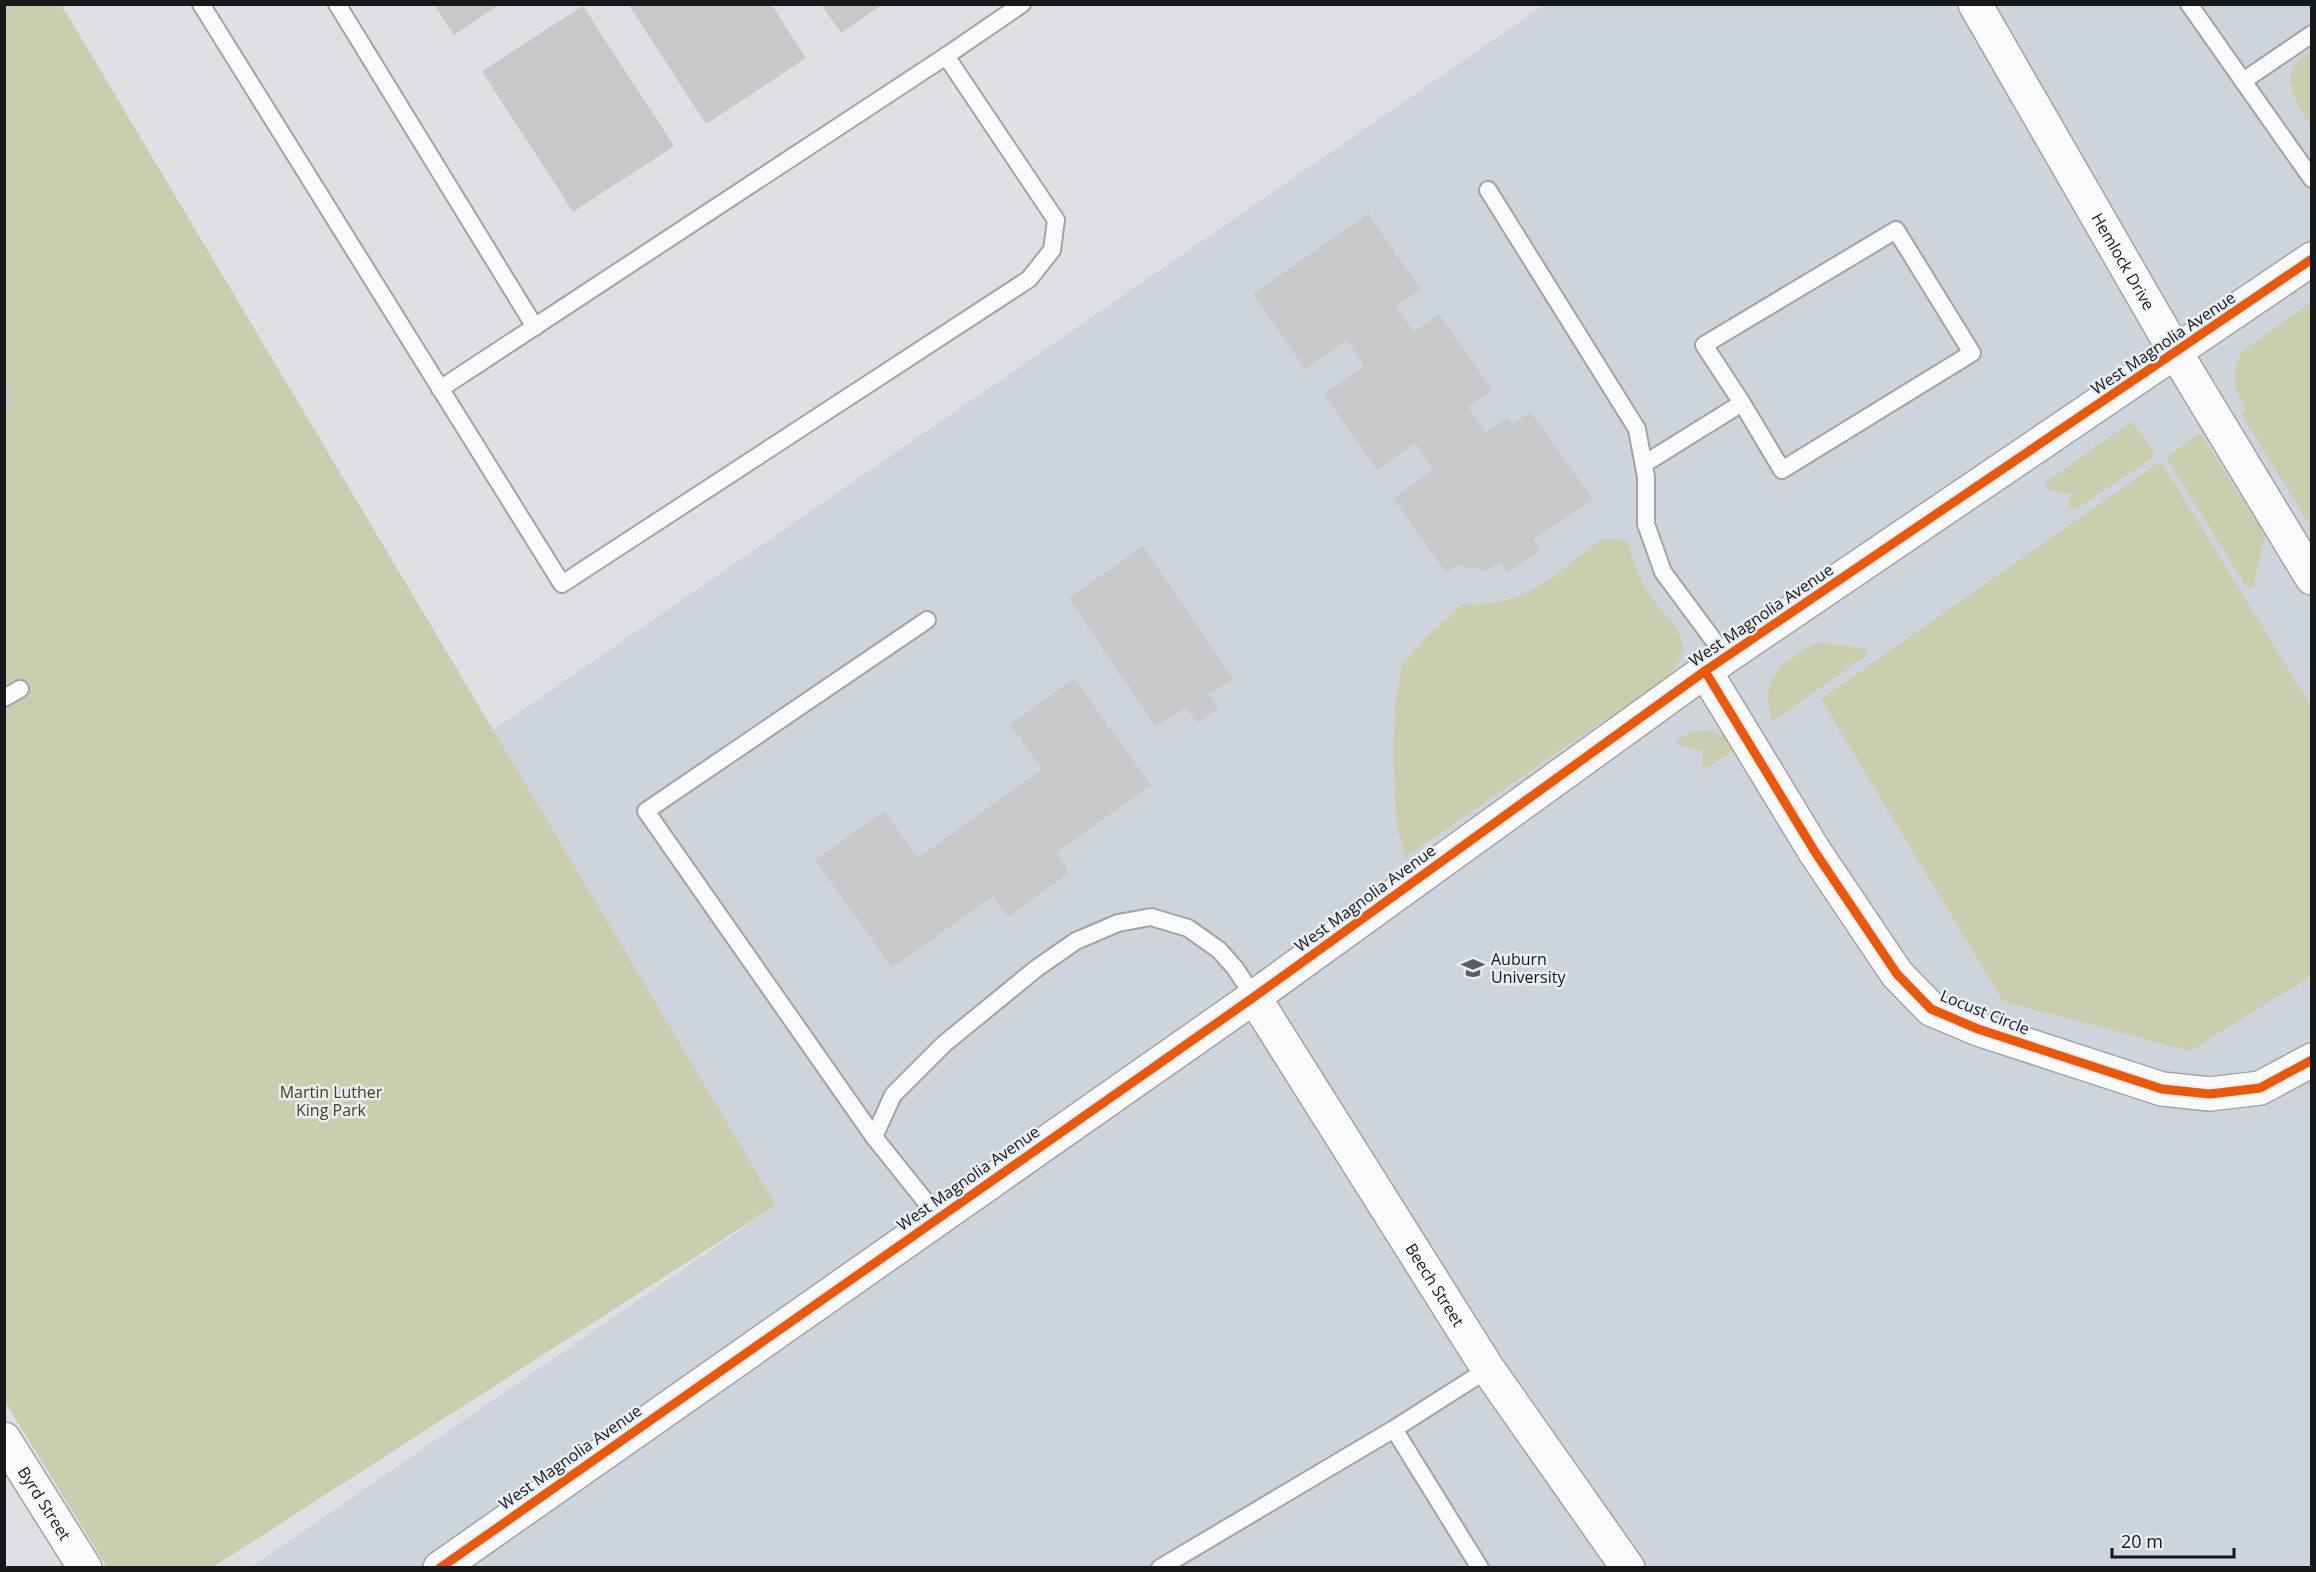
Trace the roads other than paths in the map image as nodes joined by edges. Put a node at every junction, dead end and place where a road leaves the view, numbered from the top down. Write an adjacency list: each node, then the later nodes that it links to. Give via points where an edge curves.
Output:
1 (201, 4): 14 (lane)
2 (337, 4): 12 (lane)
3 (1022, 4): 7 (lane)
4 (1975, 4): 13 (street, Hemlock Drive)
5 (2189, 4): 8 (lane)
6 (2312, 34): 8 (lane)
7 (946, 56): 12 (lane); 14 (lane, via 1056,220 1052,250 1029,279 562,584)
8 (2243, 81): 9 (lane)
9 (2312, 179)
10 (1488, 190): 16 (lane, via 1637,429)
11 (2312, 259): 13 (street, West Magnolia Avenue)
12 (535, 327): 14 (lane)
13 (2176, 353): 17 (street, Hemlock Drive); 19 (street, West Magnolia Avenue)
14 (440, 389)
15 (1742, 403): 15 (lane, via 1704,345 1896,230 1972,353 1782,470); 16 (lane)
16 (1644, 464): 19 (lane, via 1646,524 1663,572)
17 (2312, 578)
18 (927, 620): 24 (lane, via 646,811)
19 (1715, 664): 22 (street, West Magnolia Avenue); 23 (street, Locust Circle, via 1815,852 1897,975 1931,1009 1978,1029 2162,1089 2210,1094 2260,1088)
20 (20, 688): 21 (lane)
21 (4, 698)
22 (1254, 997): 24 (lane, via 1219,950 1188,928 1151,917 1118,922 1076,941 1037,968 944,1044 893,1095); 25 (street, West Magnolia Avenue); 26 (street, Beech Street)
23 (2312, 1060)
24 (874, 1137): 25 (lane)
25 (938, 1217): 30 (street, West Magnolia Avenue)
26 (1488, 1369): 27 (lane); 33 (street, Beech Street)
27 (1394, 1429): 31 (lane); 32 (lane)
28 (4, 1439): 29 (street, Byrd Street)
29 (85, 1568)
30 (440, 1568)
31 (1160, 1568)
32 (1480, 1568)
33 (1628, 1568)

